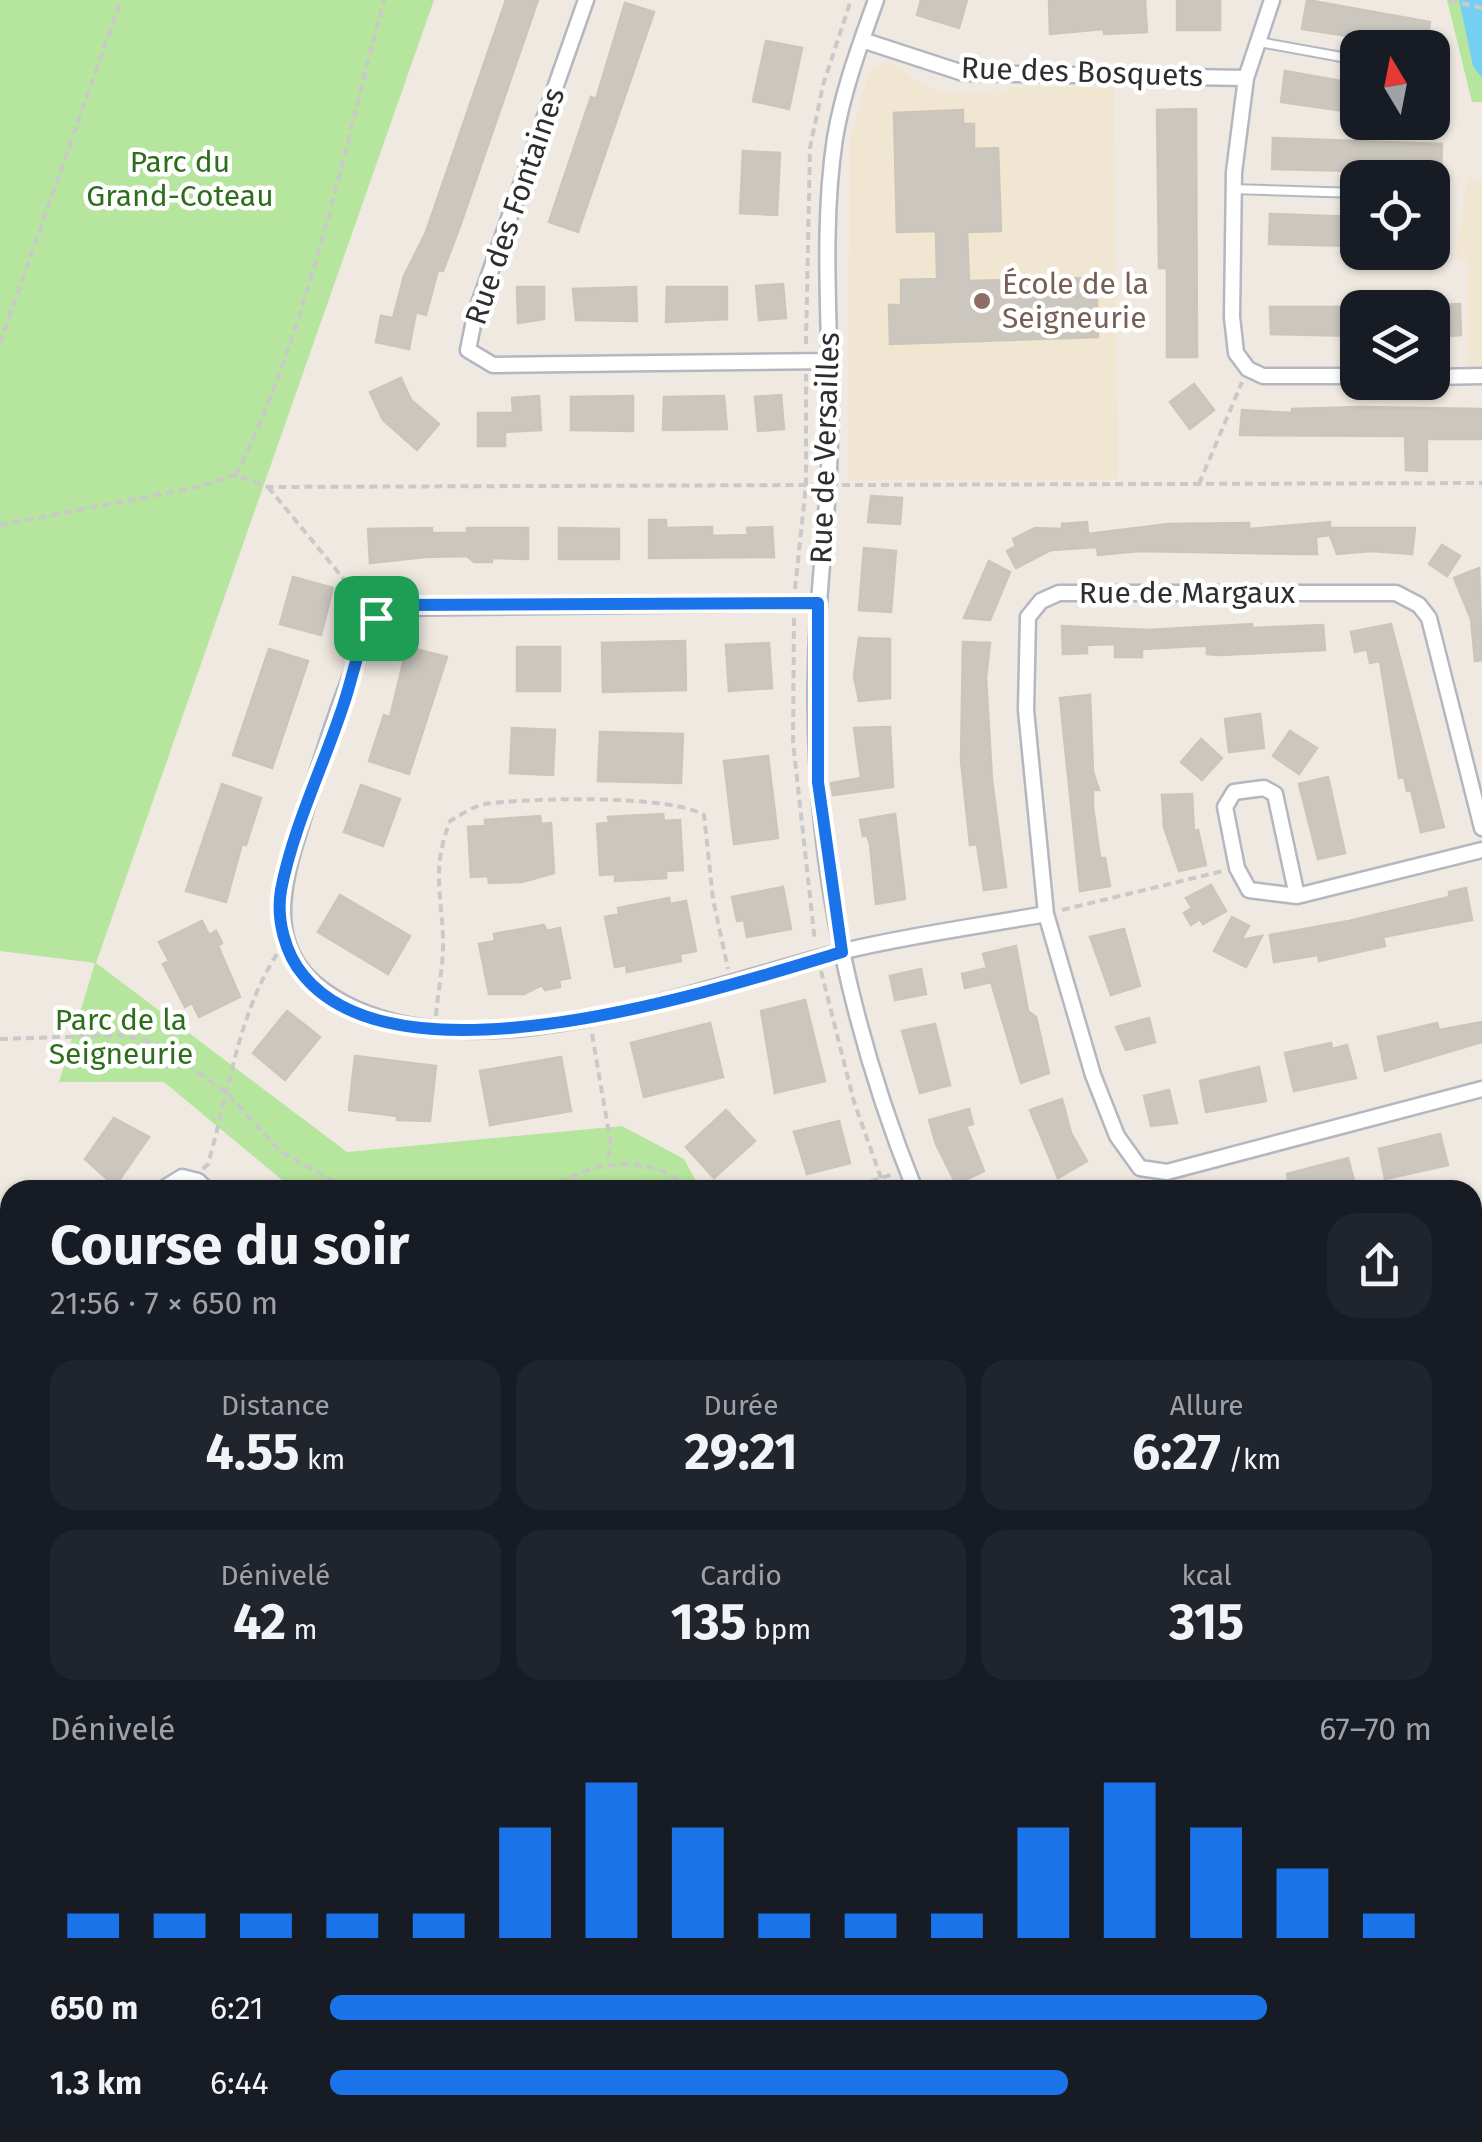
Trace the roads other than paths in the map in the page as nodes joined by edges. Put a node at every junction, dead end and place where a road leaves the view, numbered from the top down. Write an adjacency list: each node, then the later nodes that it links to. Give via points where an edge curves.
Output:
1 (586, 0): 10 (street, Rue des Fontaines, via 468,350 493,365)
2 (876, 0): 4 (street, Rue de Versailles)
3 (1272, 0): 5 (street)
4 (862, 40): 7 (street, Rue des Bosquets, via 962,73); 10 (street, Rue de Versailles, via 835,139)
5 (1260, 42): 6 (lane); 7 (street)
6 (1340, 57)
7 (1246, 78): 8 (street)
8 (1232, 189): 9 (lane); 11 (street, via 1236,353 1262,376)
9 (1340, 192)
10 (830, 361): 14 (street, Rue de Versailles)
11 (1340, 376)
12 (1450, 376): 13 (street)
13 (1482, 376)
14 (818, 603): 19 (street, Rue de Versailles, via 818,782); 19 (street, via 401,605 376,618 310,798 281,892 281,920 304,977 345,1006 435,1031 563,1022)
15 (1482, 828): 18 (street, Rue de Margaux, via 1428,618 1419,605 1396,593 1059,593 1040,601 1028,617 1026,710)
16 (1482, 850): 17 (street)
17 (1296, 896): 17 (street, via 1275,794 1264,788 1234,792 1224,807 1237,868 1249,890)
18 (1046, 914): 19 (street); 20 (street, Rue de Margaux, via 1093,1076 1117,1136 1140,1168 1167,1172)
19 (842, 952): 21 (street, Rue de Versailles, via 859,1030)
20 (1482, 1089)
21 (912, 1180)

